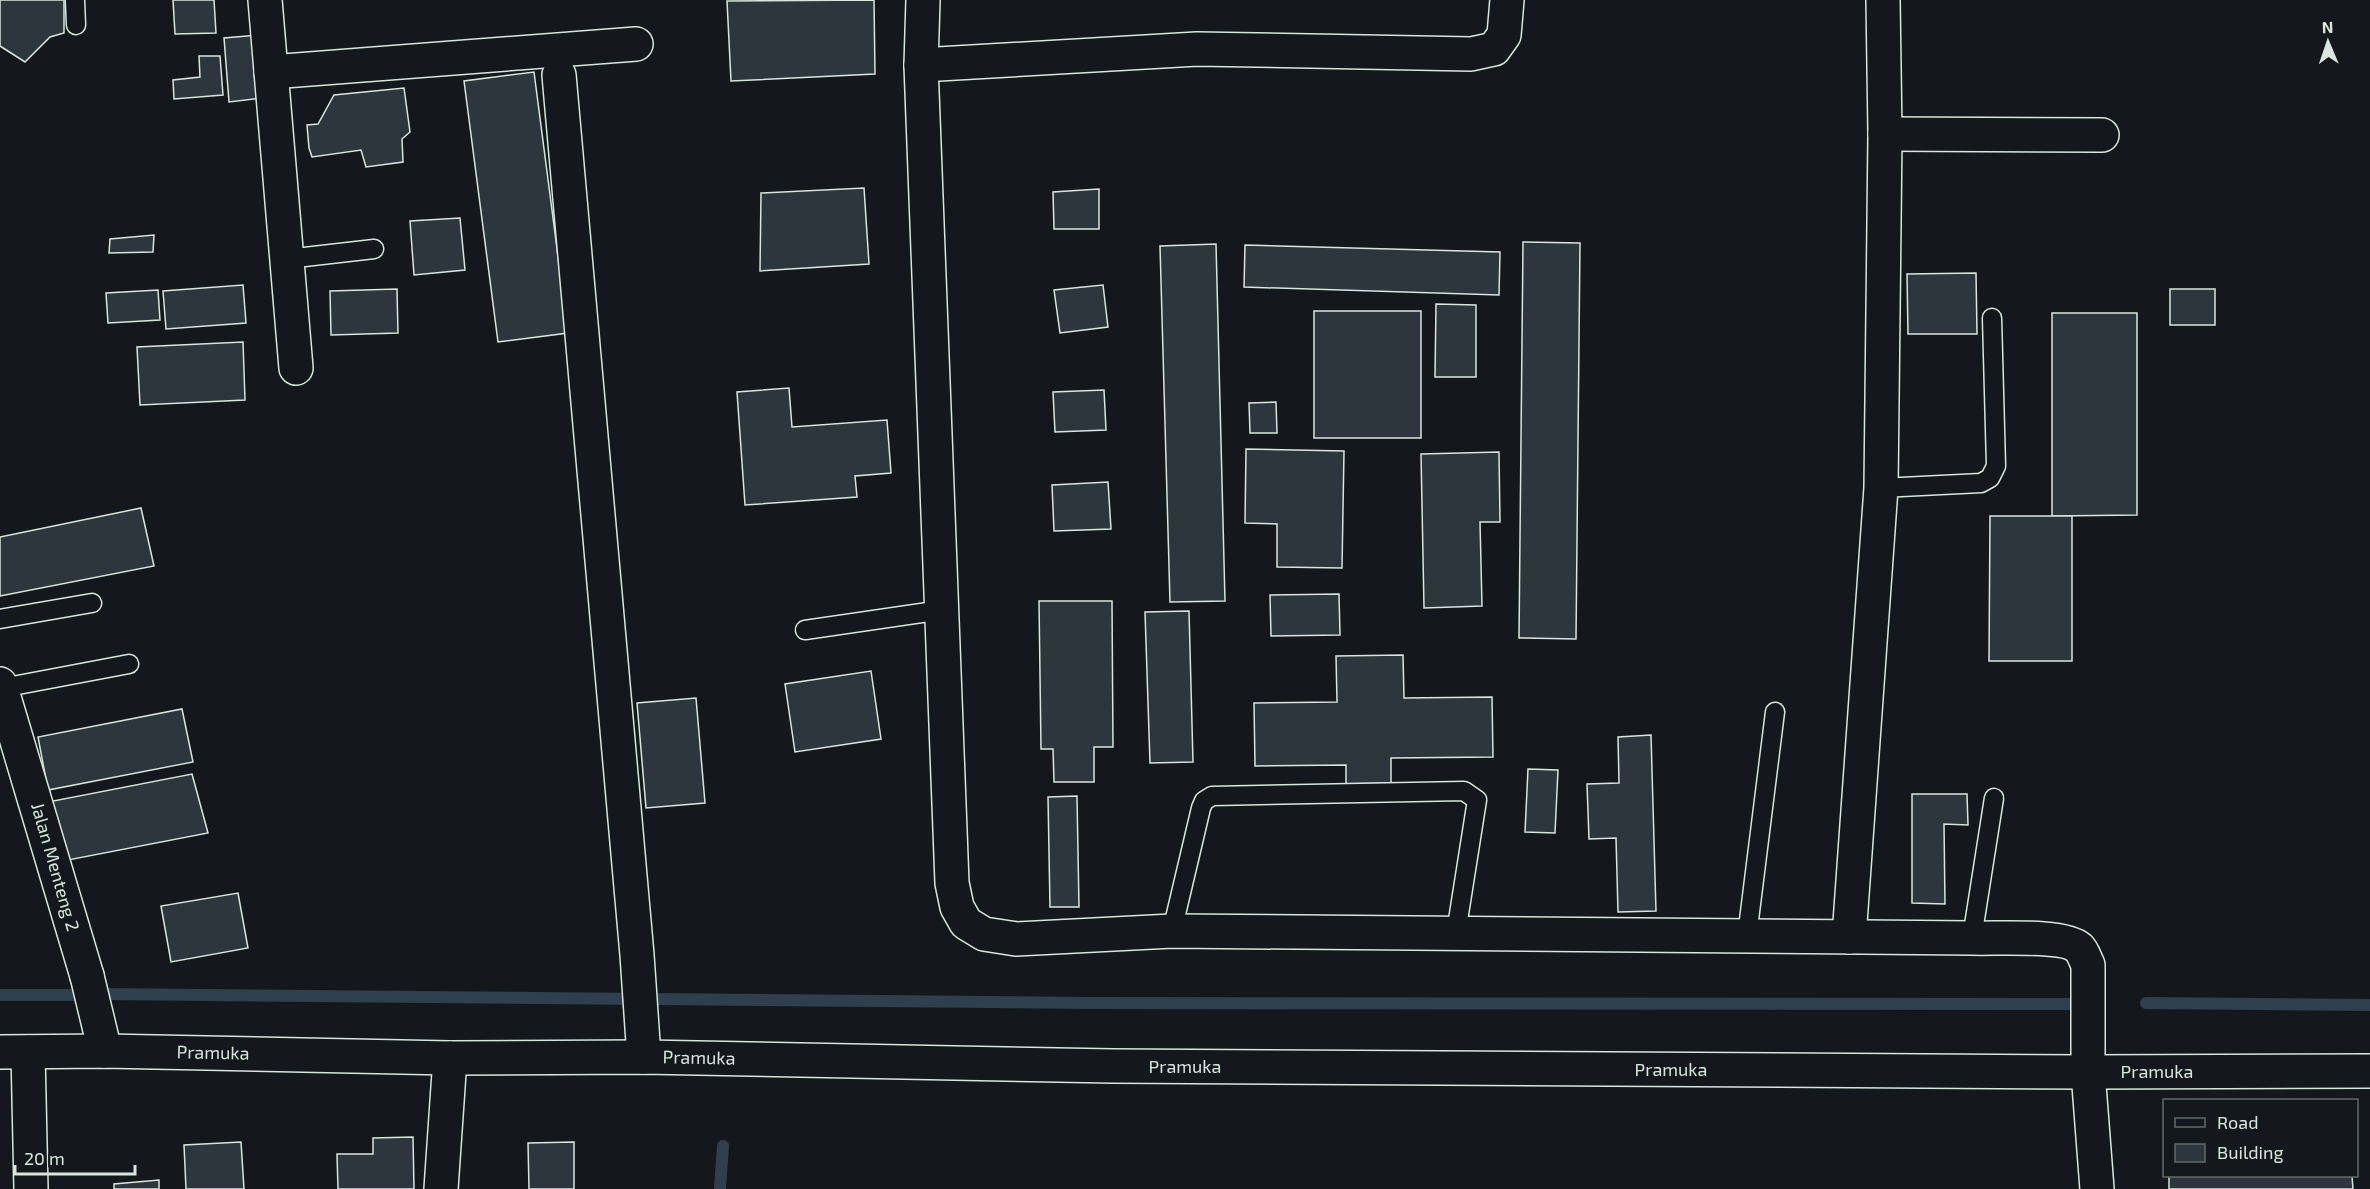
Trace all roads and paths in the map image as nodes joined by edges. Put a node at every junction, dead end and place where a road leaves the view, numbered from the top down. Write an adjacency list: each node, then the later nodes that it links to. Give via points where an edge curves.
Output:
1 (75, 0): 6 (lane)
2 (265, 0): 9 (street)
3 (923, 0): 8 (street)
4 (1507, 0): 8 (street, via 1504,35 1494,50 1471,54 1197,49)
5 (1883, 0): 11 (street)
6 (76, 25)
7 (636, 44): 9 (street)
8 (921, 65): 19 (street)
9 (271, 72): 14 (street)
10 (559, 75): 33 (street)
11 (1885, 134): 12 (street); 17 (street)
12 (2102, 135)
13 (374, 249): 14 (lane)
14 (287, 259): 16 (street)
15 (1992, 318): 17 (lane, via 1996,465 1990,478 1981,483)
16 (296, 368)
17 (1881, 488): 29 (street)
18 (92, 603): 20 (lane)
19 (942, 610): 21 (lane); 26 (street, via 952,883 957,907 966,922 984,934 1017,939)
20 (0, 619)
21 (805, 630)
22 (129, 664): 23 (lane)
23 (1, 686): 31 (street, Jalan Menteng 2, via 87,976)
24 (1775, 712): 28 (lane)
25 (1994, 798): 30 (lane)
26 (1172, 930): 27 (street); 27 (lane, via 1201,808 1212,796 1464,791 1477,800)
27 (1456, 933): 28 (street)
28 (1747, 936): 29 (street)
29 (1849, 937): 30 (street)
30 (1972, 938): 36 (street, via 2054,939 2080,949 2088,965)
31 (105, 1051): 32 (street, Pramuka); 34 (street, Pramuka)
32 (14, 1052): 37 (street)
33 (644, 1057): 34 (street, Pramuka); 36 (street, Pramuka, via 1113,1066)
34 (450, 1058): 38 (street)
35 (2370, 1071): 36 (street, Pramuka)
36 (2088, 1072): 39 (street)
37 (31, 1189)
38 (441, 1189)
39 (2097, 1189)

